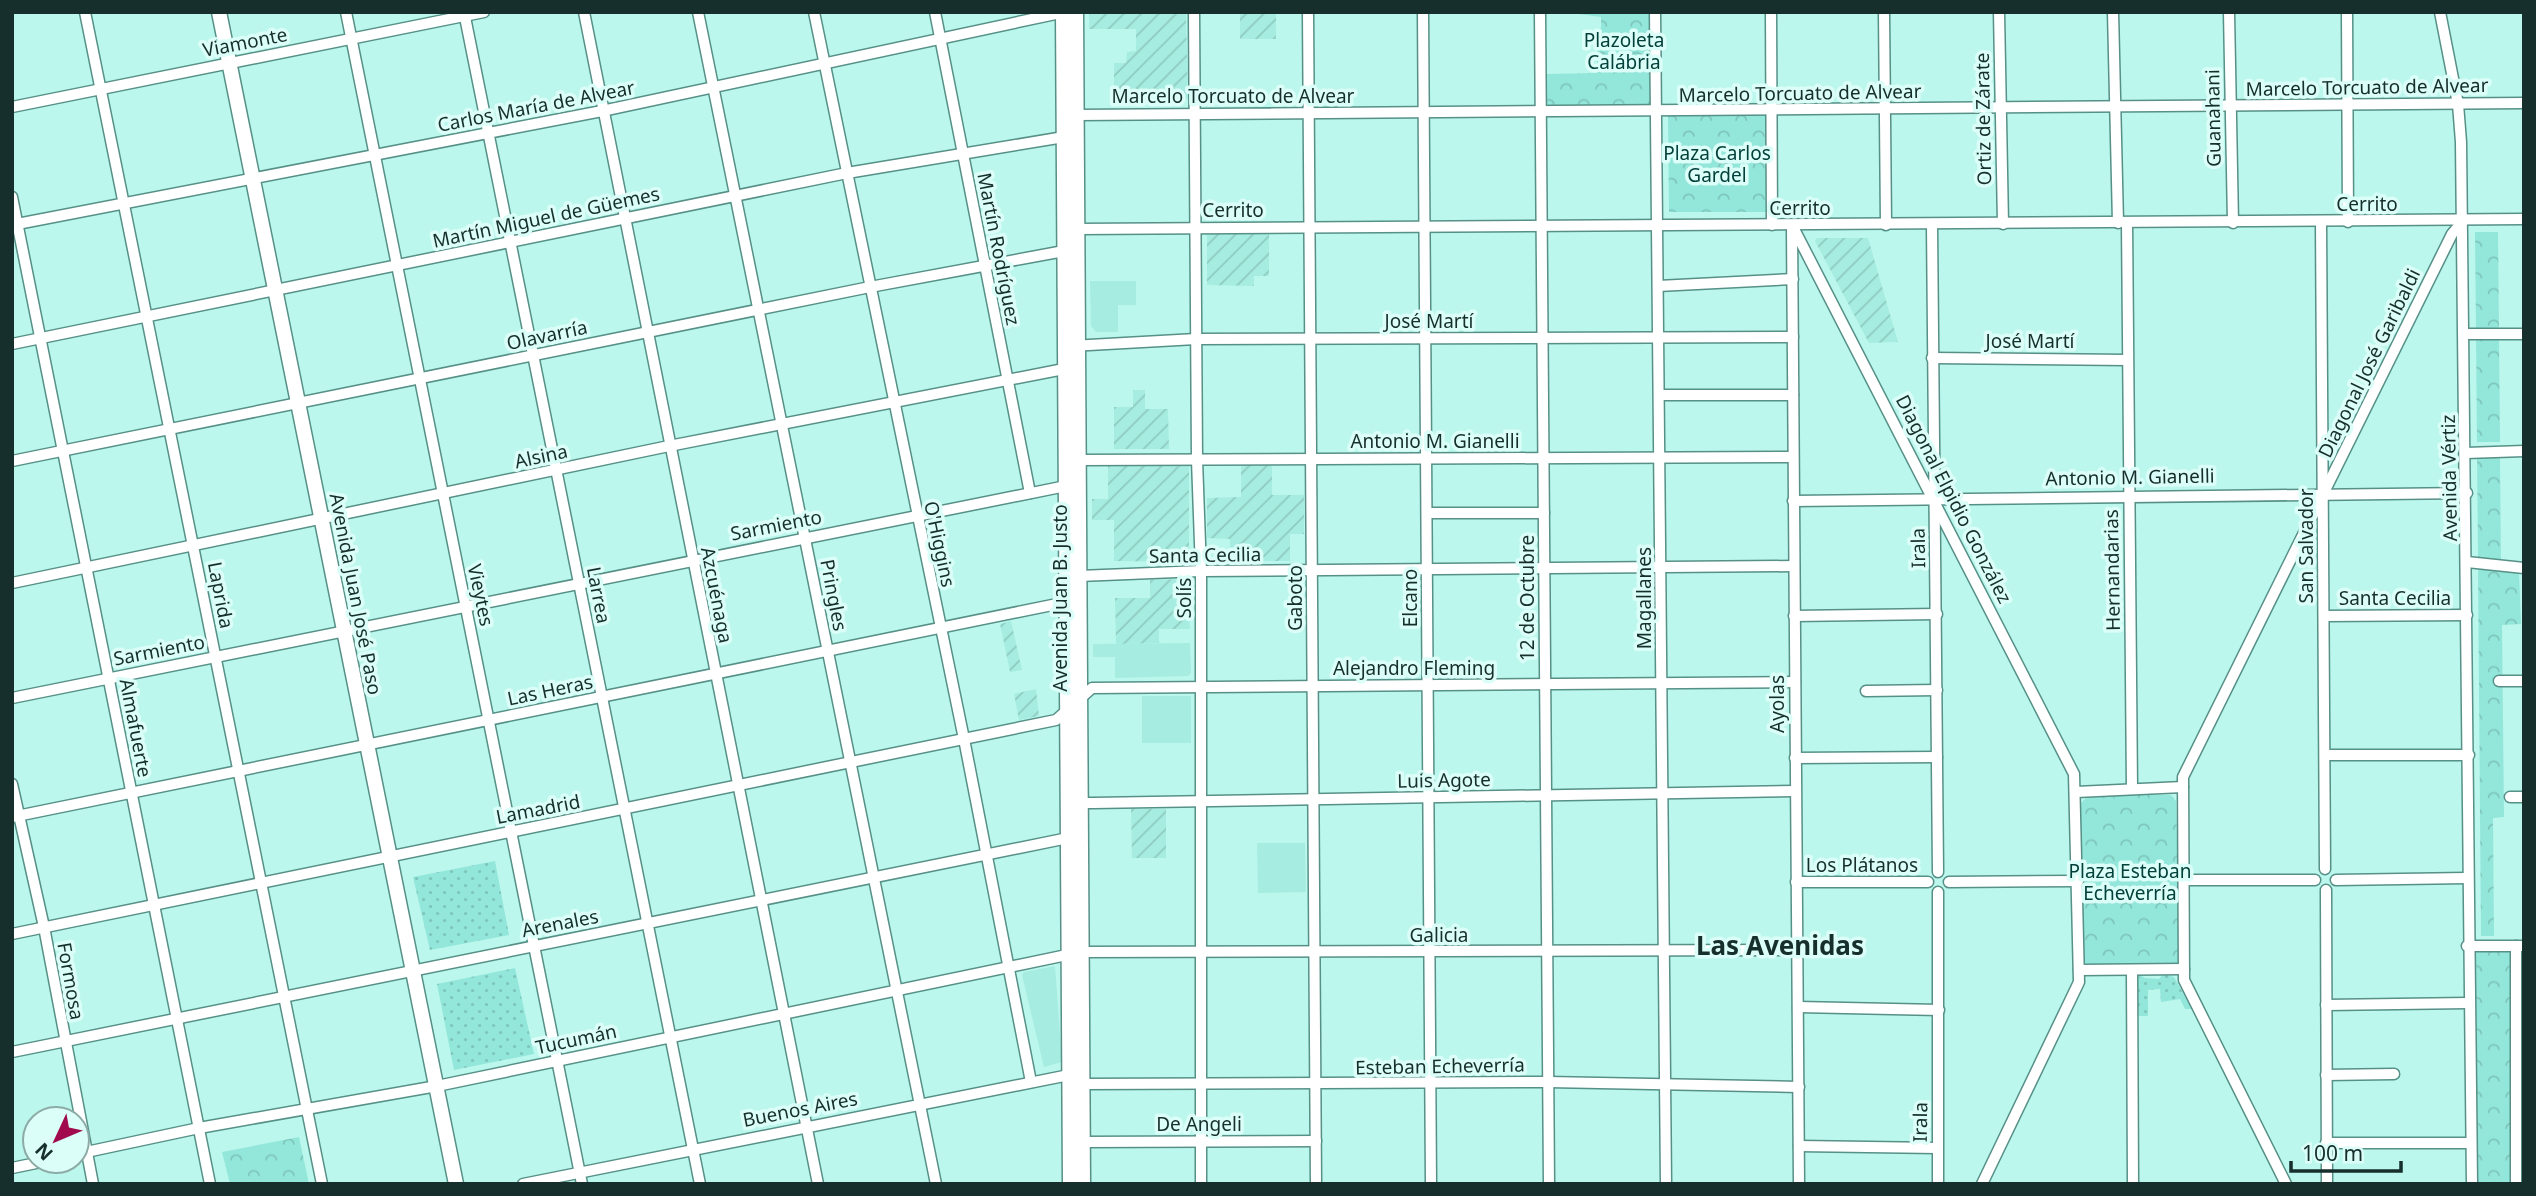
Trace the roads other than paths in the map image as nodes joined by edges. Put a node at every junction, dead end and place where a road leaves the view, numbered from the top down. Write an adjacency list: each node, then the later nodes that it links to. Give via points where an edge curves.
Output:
1 (85, 12): 28 (street, Laprida)
2 (219, 12): 25 (main road, Avenida Juan José Paso)
3 (346, 12): 23 (street, Vieytes)
4 (484, 12): 22 (street, Viamonte)
5 (584, 12): 37 (street, Azcuénaga)
6 (698, 12): 27 (street, Pringles)
7 (814, 12): 26 (street, O'Higgins)
8 (935, 12): 24 (street, Martín Rodríguez)
9 (1194, 12): 40 (street, Solís)
10 (1308, 12): 41 (street, Gaboto)
11 (1423, 12): 42 (street, Elcano)
12 (1540, 12): 43 (street, 12 de Octubre)
13 (1655, 12): 39 (street, Magallanes)
14 (1771, 12): 38 (street)
15 (1884, 12): 36 (street)
16 (1999, 12): 35 (street, Ortiz de Zárate)
17 (2113, 12): 34 (street, Hernandarias)
18 (2229, 12): 33 (street, Guanahani)
19 (2347, 12): 31 (street)
20 (2440, 12): 30 (street, Avenida Vértiz)
21 (1067, 13): 24 (street, Carlos María de Alvear); 44 (main road, Avenida Juan B. Justo); 46 (main road, Avenida Juan B. Justo)
22 (465, 14): 23 (street, Viamonte); 45 (street, Larrea)
23 (351, 38): 25 (street, Viamonte); 48 (street, Vieytes)
24 (940, 41): 26 (street, Carlos María de Alvear); 47 (street, Martín Rodríguez)
25 (229, 63): 28 (street, Viamonte); 50 (main road, Avenida Juan José Paso)
26 (825, 65): 27 (street, Carlos María de Alvear); 49 (street, O'Higgins)
27 (712, 87): 37 (street, Carlos María de Alvear); 51 (street, Pringles)
28 (100, 89): 32 (street, Viamonte); 53 (street, Laprida)
29 (2524, 103): 30 (street, Marcelo Torcuato de Alvear)
30 (2458, 104): 31 (street, Marcelo Torcuato de Alvear); 56 (street, Avenida Vértiz)
31 (2347, 105): 33 (street, Marcelo Torcuato de Alvear); 58 (street)
32 (12, 107)
33 (2229, 107): 34 (street, Marcelo Torcuato de Alvear); 60 (street, Guanahani)
34 (2115, 108): 35 (street, Marcelo Torcuato de Alvear); 59 (street, Hernandarias)
35 (1999, 109): 36 (street, Marcelo Torcuato de Alvear); 62 (street, Ortiz de Zárate)
36 (1885, 110): 38 (street, Marcelo Torcuato de Alvear); 66 (street)
37 (602, 111): 45 (street, Carlos María de Alvear); 54 (street, Azcuénaga)
38 (1772, 111): 39 (street, Marcelo Torcuato de Alvear); 64 (street)
39 (1656, 112): 43 (street, Marcelo Torcuato de Alvear); 63 (street, Magallanes)
40 (1195, 113): 41 (street, Marcelo Torcuato de Alvear); 44 (street, Marcelo Torcuato de Alvear); 70 (street, Solís)
41 (1309, 113): 42 (street, Marcelo Torcuato de Alvear); 71 (street, Gaboto)
42 (1424, 113): 43 (street, Marcelo Torcuato de Alvear); 68 (street, Elcano)
43 (1541, 113): 69 (street, 12 de Octubre)
44 (1077, 116): 46 (street); 72 (main road, Avenida Juan B. Justo)
45 (489, 134): 48 (street, Carlos María de Alvear); 73 (street, Larrea)
46 (1064, 137): 47 (street, Martín Miguel de Güemes); 74 (main road, Avenida Juan B. Justo)
47 (962, 154): 49 (street, Martín Miguel de Güemes); 76 (street, Martín Rodríguez)
48 (375, 156): 50 (street, Carlos María de Alvear); 75 (street, Vieytes)
49 (847, 173): 51 (street, Martín Miguel de Güemes); 79 (street, O'Higgins)
50 (252, 176): 53 (street, Carlos María de Alvear); 80 (main road, Avenida Juan José Paso)
51 (734, 196): 54 (street, Martín Miguel de Güemes); 81 (street, Pringles)
52 (12, 197): 61 (street, Almafuerte)
53 (124, 202): 61 (street, Carlos María de Alvear); 82 (street, Laprida)
54 (624, 219): 73 (street, Martín Miguel de Güemes); 83 (street, Azcuénaga)
55 (2524, 219): 56 (street, Cerrito)
56 (2463, 221): 58 (street, Cerrito); 84 (street, Avenida Vértiz); 122 (street, Diagonal José Garibaldi, via 2452,234)
57 (2321, 222): 58 (street, Cerrito); 60 (street, Cerrito); 122 (street, San Salvador)
58 (2348, 222)
59 (2122, 223): 60 (street, Cerrito); 62 (street, Cerrito); 97 (street, Hernandarias)
60 (2233, 223)
61 (15, 224): 90 (street, Almafuerte)
62 (2003, 224): 67 (street, Cerrito)
63 (1658, 225): 64 (street, Cerrito); 69 (street, Cerrito); 78 (street, Magallanes)
64 (1772, 225): 65 (street, Cerrito)
65 (1792, 225): 66 (street, Cerrito); 77 (street, Ayolas); 126 (street, Diagonal Elpidio González)
66 (1886, 225): 67 (street, Cerrito)
67 (1932, 225): 96 (street, Irala)
68 (1425, 226): 69 (street, Cerrito); 71 (street, Cerrito); 88 (street, Elcano)
69 (1542, 226): 89 (street, 12 de Octubre)
70 (1196, 227): 71 (street, Cerrito); 72 (street, Cerrito); 91 (street, Solís)
71 (1310, 227): 92 (street, Gaboto)
72 (1077, 229): 74 (street); 94 (main road, Avenida Juan B. Justo)
73 (511, 242): 75 (street, Martín Miguel de Güemes); 95 (street, Larrea)
74 (1065, 251): 76 (street, Olavarría); 94 (main road, Avenida Juan B. Justo)
75 (397, 265): 80 (street, Martín Miguel de Güemes); 99 (street, Vieytes)
76 (985, 266): 79 (street, Olavarría); 100 (street, Martín Rodríguez)
77 (1793, 279): 78 (street); 87 (street, Ayolas)
78 (1658, 286): 86 (street, Magallanes)
79 (870, 287): 81 (street, Olavarría); 103 (street, O'Higgins)
80 (275, 290): 82 (street, Martín Miguel de Güemes); 104 (main road, Avenida Juan José Paso)
81 (758, 310): 83 (street, Olavarría); 105 (street, Pringles)
82 (147, 317): 90 (street, Martín Miguel de Güemes); 106 (street, Laprida)
83 (647, 332): 95 (street, Olavarría); 107 (street, Azcuénaga)
84 (2464, 334): 85 (street); 110 (street, Avenida Vértiz)
85 (2524, 334)
86 (1660, 337): 87 (street, José Martí); 89 (street, José Martí); 101 (street, Magallanes)
87 (1793, 337): 102 (street, Ayolas)
88 (1425, 338): 89 (street, José Martí); 92 (street, José Martí); 115 (street, Elcano)
89 (1543, 338): 113 (street, 12 de Octubre)
90 (41, 339): 93 (street, Martín Miguel de Güemes); 108 (street, Almafuerte)
91 (1196, 339): 92 (street, José Martí); 94 (street, José Martí); 117 (street, Solís)
92 (1310, 339): 114 (street, Gaboto)
93 (12, 344)
94 (1072, 346): 98 (main road, Avenida Juan B. Justo)
95 (533, 356): 99 (street, Olavarría); 119 (street, Larrea)
96 (1932, 358): 97 (street, José Martí); 126 (street, Irala)
97 (2127, 360): 125 (street, Hernandarias)
98 (1072, 368): 100 (street, Alsina); 116 (main road, Avenida Juan B. Justo); 120 (main road, Avenida Juan B. Justo)
99 (420, 378): 104 (street, Olavarría); 124 (street, Vieytes)
100 (1007, 380): 103 (street, Alsina); 121 (street, Martín Rodríguez)
101 (1660, 395): 102 (street); 111 (street, Magallanes)
102 (1793, 395): 112 (street, Ayolas)
103 (894, 402): 105 (street, Alsina); 130 (street, O'Higgins)
104 (298, 403): 106 (street, Olavarría); 131 (main road, Avenida Juan José Paso)
105 (781, 424): 107 (street, Alsina); 132 (street, Pringles)
106 (170, 429): 108 (street, Olavarría); 133 (street, Laprida)
107 (669, 446): 119 (street, Alsina); 134 (street, Azcuénaga)
108 (63, 451): 118 (street, Olavarría); 137 (street, Almafuerte)
109 (2524, 452): 110 (street)
110 (2466, 453): 123 (street, Avenida Vértiz)
111 (1661, 457): 112 (street, Antonio M. Gianelli); 113 (street, Antonio M. Gianelli); 139 (street, Magallanes)
112 (1793, 457): 127 (street, Ayolas)
113 (1544, 458): 115 (street, Antonio M. Gianelli); 129 (street, 12 de Octubre)
114 (1311, 459): 115 (street, Antonio M. Gianelli); 117 (street, Antonio M. Gianelli); 142 (street, Gaboto)
115 (1426, 459): 128 (street, Elcano)
116 (1079, 460): 117 (street, Antonio M. Gianelli); 120 (street); 144 (main road, Avenida Juan B. Justo)
117 (1197, 460): 143 (street, Solís)
118 (12, 461)
119 (557, 471): 124 (street, Alsina); 146 (street, Larrea)
120 (1066, 486): 121 (street, Sarmiento); 147 (main road, Avenida Juan B. Justo)
121 (1030, 493): 130 (street, Sarmiento)
122 (2324, 493): 123 (street, Antonio M. Gianelli); 125 (street, Antonio M. Gianelli); 152 (street, San Salvador); 184 (street, Diagonal José Garibaldi, via 2185,769)
123 (2467, 493): 135 (street, Avenida Vértiz)
124 (443, 494): 131 (street, Alsina); 148 (street, Vieytes)
125 (2128, 495): 126 (street, Antonio M. Gianelli); 185 (street, Hernandarias)
126 (1935, 498): 127 (street, Antonio M. Gianelli); 149 (street, Irala); 187 (street, Diagonal Elpidio González, via 2072,767)
127 (1793, 501): 136 (street, Ayolas)
128 (1427, 513): 129 (street); 141 (street, Elcano)
129 (1544, 513): 138 (street, 12 de Octubre)
130 (916, 514): 132 (street, Sarmiento); 153 (street, O'Higgins)
131 (321, 519): 133 (street, Alsina); 154 (main road, Avenida Juan José Paso)
132 (804, 537): 134 (street, Sarmiento); 155 (street, Pringles)
133 (194, 546): 137 (street, Alsina); 156 (street, Laprida)
134 (692, 560): 146 (street, Sarmiento); 157 (street, Azcuénaga)
135 (2467, 562): 140 (street); 150 (street, Avenida Vértiz)
136 (1794, 566): 139 (street, Santa Cecilia); 151 (street, Ayolas)
137 (86, 568): 145 (street, Alsina); 158 (street, Almafuerte)
138 (1544, 568): 139 (street, Santa Cecilia); 141 (street, Santa Cecilia); 163 (street, 12 de Octubre)
139 (1661, 568): 162 (street, Magallanes)
140 (2524, 568)
141 (1427, 569): 142 (street, Santa Cecilia); 164 (street, Elcano)
142 (1312, 570): 143 (street, Santa Cecilia); 165 (street, Gaboto)
143 (1201, 571): 144 (street, Santa Cecilia); 166 (street, Solís)
144 (1079, 576): 147 (street); 171 (main road, Avenida Juan B. Justo)
145 (12, 583)
146 (579, 583): 148 (street, Sarmiento); 169 (street, Larrea)
147 (1066, 602): 153 (street, Las Heras); 172 (main road, Avenida Juan B. Justo)
148 (466, 606): 154 (street, Sarmiento); 173 (street, Vieytes)
149 (1937, 614): 151 (street); 167 (street, Irala)
150 (2467, 615): 152 (street, Santa Cecilia); 177 (street, Avenida Vértiz)
151 (1794, 616): 161 (street, Ayolas)
152 (2324, 616): 176 (street, San Salvador)
153 (940, 628): 155 (street, Las Heras); 174 (street, O'Higgins)
154 (344, 630): 156 (street, Sarmiento); 175 (main road, Avenida Juan José Paso)
155 (827, 651): 157 (street, Las Heras); 180 (street, Pringles)
156 (216, 656): 158 (street, Sarmiento); 181 (street, Laprida)
157 (715, 674): 169 (street, Las Heras); 183 (street, Azcuénaga)
158 (108, 678): 170 (street, Sarmiento); 188 (street, Almafuerte)
159 (2499, 681): 160 (street)
160 (2524, 681)
161 (1795, 682): 162 (street, Alejandro Fleming); 179 (street, Ayolas)
162 (1662, 683): 163 (street, Alejandro Fleming); 189 (street, Magallanes)
163 (1545, 684): 164 (street, Alejandro Fleming); 190 (street, 12 de Octubre)
164 (1428, 685): 165 (street, Alejandro Fleming); 193 (street, Elcano)
165 (1313, 686): 166 (street, Alejandro Fleming); 194 (street, Gaboto)
166 (1202, 687): 171 (street, Alejandro Fleming, via 1092,688); 195 (street, Solís)
167 (1937, 690): 168 (street); 178 (street, Irala)
168 (1866, 691)
169 (602, 697): 173 (street, Las Heras); 197 (street, Larrea)
170 (12, 698)
171 (1080, 699): 172 (street, Lamadrid); 196 (main road, Avenida Juan B. Justo)
172 (1067, 710): 174 (street, Lamadrid, via 1056,720); 200 (main road, Avenida Juan B. Justo)
173 (489, 720): 175 (street, Las Heras); 199 (street, Vieytes)
174 (964, 739): 180 (street, Lamadrid); 201 (street, O'Higgins)
175 (367, 745): 181 (street, Las Heras); 202 (main road, Avenida Juan José Paso)
176 (2325, 755): 177 (street); 203 (street, San Salvador)
177 (2469, 755): 206 (street, Avenida Vértiz)
178 (1937, 757): 179 (street); 204 (street, Irala)
179 (1795, 758): 186 (street, Ayolas)
180 (852, 762): 183 (street, Lamadrid); 205 (street, Pringles)
181 (239, 771): 188 (street, Las Heras); 211 (street, Laprida)
182 (12, 784): 198 (street, Formosa)
183 (740, 785): 197 (street, Lamadrid); 217 (street, Azcuénaga)
184 (2183, 787): 185 (street); 207 (street)
185 (2132, 789): 187 (street)
186 (1795, 791): 189 (street, Luis Agote); 212 (street, Ayolas)
187 (2076, 792): 210 (street)
188 (131, 793): 198 (street, Las Heras); 218 (street, Almafuerte)
189 (1663, 794): 190 (street, Luis Agote); 227 (street, Magallanes)
190 (1546, 796): 193 (street, Luis Agote); 226 (street, 12 de Octubre)
191 (2510, 797): 192 (street)
192 (2524, 797)
193 (1429, 798): 194 (street, Luis Agote); 230 (street, Elcano)
194 (1313, 800): 195 (street, Luis Agote); 228 (street, Gaboto)
195 (1199, 802): 196 (street, Luis Agote); 229 (street, Solís)
196 (1087, 803): 200 (street); 231 (main road, Avenida Juan B. Justo)
197 (625, 809): 199 (street, Lamadrid); 219 (street, Larrea)
198 (15, 816): 220 (street, Formosa)
199 (511, 832): 202 (street, Lamadrid); 222 (street, Vieytes)
200 (1068, 838): 201 (street, Arenales); 231 (main road, Avenida Juan B. Justo)
201 (985, 854): 205 (street, Arenales); 232 (street, O'Higgins)
202 (390, 856): 211 (street, Lamadrid); 236 (main road, Avenida Juan José Paso)
203 (2325, 869): 208 (street); 209 (street)
204 (1938, 872): 213 (street); 214 (street)
205 (873, 877): 217 (street, Arenales); 237 (street, Pringles)
206 (2467, 878): 209 (street); 223 (street, Avenida Vértiz)
207 (2185, 880): 208 (street); 233 (street)
208 (2315, 880): 215 (street)
209 (2336, 880): 215 (street)
210 (2078, 881): 214 (street); 234 (street)
211 (264, 882): 218 (street, Lamadrid); 238 (street, Laprida)
212 (1796, 882): 213 (street, Los Plátanos); 225 (street, Ayolas)
213 (1928, 882): 216 (street)
214 (1949, 882): 216 (street)
215 (2326, 890): 240 (street)
216 (1938, 892): 242 (street, Irala)
217 (761, 900): 219 (street, Arenales); 243 (street, Azcuénaga)
218 (156, 904): 220 (street, Lamadrid); 244 (street, Almafuerte)
219 (648, 923): 222 (street, Arenales); 245 (street, Larrea)
220 (44, 927): 221 (street, Lamadrid); 246 (street, Formosa)
221 (12, 934)
222 (534, 946): 236 (street, Arenales); 248 (street, Vieytes)
223 (2467, 946): 224 (street); 239 (street, Avenida Vértiz)
224 (2520, 946): 252 (street)
225 (1796, 950): 227 (street, Galicia); 241 (street, Ayolas)
226 (1547, 951): 227 (street, Galicia); 230 (street, Galicia); 254 (street, 12 de Octubre)
227 (1662, 951): 258 (street, Magallanes)
228 (1315, 952): 229 (street, Galicia); 230 (street, Galicia); 257 (street, Gaboto)
229 (1199, 953): 231 (street, Galicia); 255 (street, Solís)
230 (1430, 953): 259 (street, Elcano)
231 (1075, 954): 232 (street, Tucumán); 250 (main road, Avenida Juan B. Justo); 256 (main road, Avenida Juan B. Justo)
232 (1008, 966): 237 (street, Tucumán); 253 (street, O'Higgins)
233 (2184, 969): 235 (street); 295 (street, via 2187,989)
234 (2079, 970): 235 (street); 293 (street, via 2076,992)
235 (2132, 970): 294 (street)
236 (413, 971): 238 (street, Arenales); 260 (main road, Avenida Juan José Paso)
237 (896, 990): 243 (street, Tucumán); 262 (street, Pringles)
238 (284, 997): 244 (street, Arenales); 264 (street, Laprida)
239 (2468, 1003): 240 (street); 271 (street, Avenida Vértiz)
240 (2326, 1005): 251 (street)
241 (1798, 1007): 242 (street); 261 (street, Ayolas)
242 (1939, 1010): 273 (street, Irala)
243 (784, 1013): 245 (street, Tucumán); 265 (street, Azcuénaga)
244 (177, 1018): 246 (street, Arenales); 266 (street, Almafuerte)
245 (671, 1038): 248 (street, Tucumán); 274 (street, Larrea)
246 (64, 1041): 247 (street, Arenales); 263 (street, Formosa)
247 (12, 1052)
248 (557, 1061): 260 (street, Tucumán); 276 (street, Vieytes)
249 (2394, 1074): 251 (street)
250 (1069, 1075): 253 (street, Buenos Aires); 256 (street); 284 (main road, Avenida Juan B. Justo)
251 (2326, 1075): 270 (street)
252 (2520, 1077): 298 (street)
253 (1031, 1082): 262 (street, Buenos Aires)
254 (1548, 1082): 258 (street, Esteban Echeverría); 259 (street, Esteban Echeverría); 289 (street, 12 de Octubre)
255 (1200, 1083): 256 (street, Esteban Echeverría); 257 (street, Esteban Echeverría); 267 (street, Solís)
256 (1082, 1084): 269 (main road, Avenida Juan B. Justo)
257 (1315, 1084): 259 (street, Esteban Echeverría); 268 (street, Gaboto)
258 (1666, 1084): 261 (street, Esteban Echeverría); 290 (street, Magallanes)
259 (1431, 1085): 288 (street, Elcano)
260 (437, 1086): 264 (street, Tucumán); 279 (main road, Avenida Juan José Paso)
261 (1799, 1087): 272 (street, Ayolas)
262 (920, 1104): 265 (street, Buenos Aires); 283 (street, Pringles)
263 (74, 1105)
264 (308, 1111): 266 (street, Tucumán); 278 (street, Laprida)
265 (806, 1125): 274 (street, Buenos Aires); 282 (street, Azcuénaga)
266 (199, 1128): 275 (street, Tucumán); 277 (street, Almafuerte)
267 (1200, 1141): 268 (street, De Angeli); 269 (street, De Angeli); 286 (street, Solís)
268 (1316, 1141): 287 (street, Gaboto)
269 (1083, 1142): 285 (main road, Avenida Juan B. Justo)
270 (2326, 1143): 271 (street); 296 (street)
271 (2471, 1143): 297 (street, Avenida Vértiz)
272 (1799, 1146): 273 (street); 291 (street, Ayolas)
273 (1937, 1148): 292 (street, Irala)
274 (693, 1149): 276 (street, Buenos Aires); 281 (street, Larrea)
275 (91, 1151)
276 (581, 1178): 280 (street, Buenos Aires)
277 (210, 1184)
278 (322, 1184)
279 (456, 1184)
280 (523, 1184)
281 (700, 1184)
282 (818, 1184)
283 (936, 1184)
284 (1070, 1184)
285 (1083, 1184)
286 (1201, 1184)
287 (1316, 1184)
288 (1431, 1184)
289 (1549, 1184)
290 (1666, 1184)
291 (1799, 1184)
292 (1938, 1184)
293 (1982, 1184)
294 (2133, 1184)
295 (2286, 1184)
296 (2327, 1184)
297 (2472, 1184)
298 (2516, 1184)

